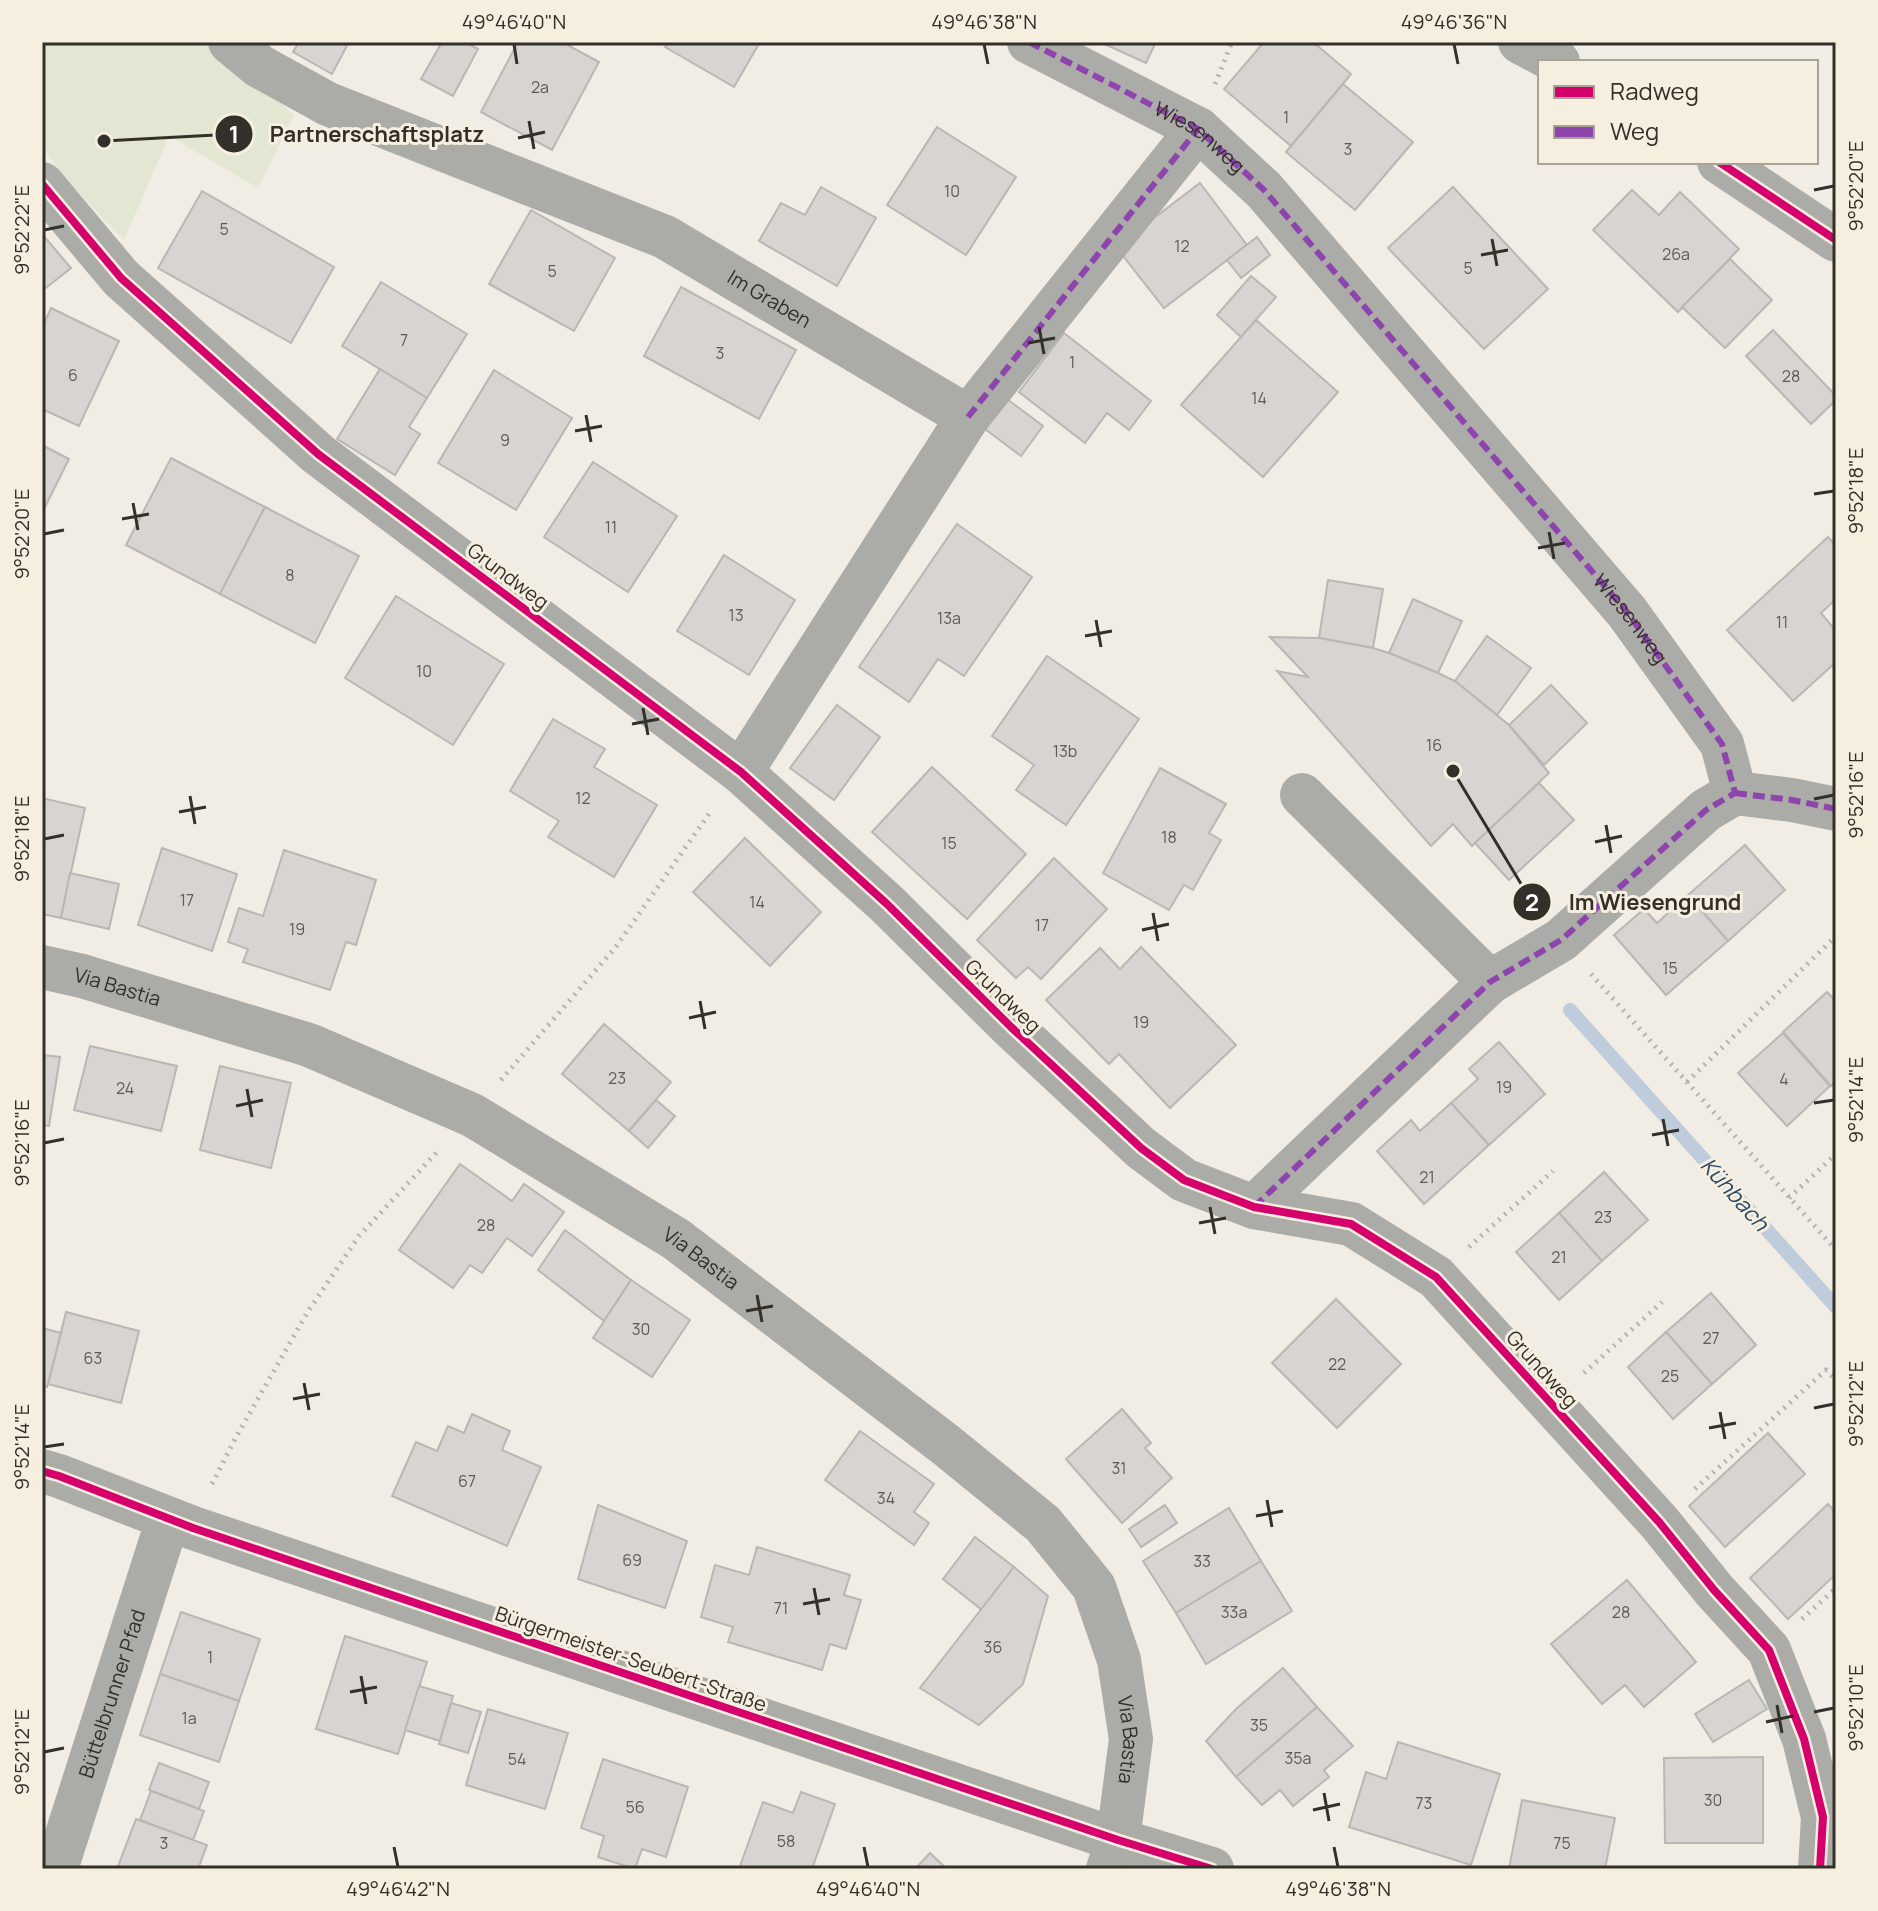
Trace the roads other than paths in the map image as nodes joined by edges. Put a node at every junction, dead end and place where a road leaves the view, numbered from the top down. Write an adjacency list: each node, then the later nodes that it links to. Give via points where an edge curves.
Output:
1 (230, 42): 9 (street, Im Graben, via 259,66 328,104 665,237)
2 (1029, 42): 5 (street, Wiesenweg)
3 (1520, 42): 4 (street)
4 (1554, 60)
5 (1198, 129): 9 (street); 11 (street, Wiesenweg, via 1264,190 1627,612 1722,744)
6 (1722, 164): 8 (street)
7 (42, 184): 10 (street, Grundweg, via 121,278 318,454)
8 (1836, 240)
9 (968, 417): 10 (street)
10 (741, 772): 16 (street, Grundweg, via 1141,1148 1184,1180)
11 (1735, 793): 13 (street); 15 (street, via 1706,810 1561,940)
12 (1302, 795): 15 (street)
13 (1836, 809)
14 (42, 967): 20 (street, Via Bastia, via 309,1045 472,1115 676,1239 1043,1524 1094,1587 1119,1660 1131,1739)
15 (1490, 982): 16 (street)
16 (1254, 1207): 19 (street, Grundweg, via 1351,1224 1436,1277 1769,1650)
17 (42, 1471): 18 (street, Bürgermeister-Seubert-Straße)
18 (168, 1519): 20 (street, Bürgermeister-Seubert-Straße); 21 (street, Büttelbrunner Pfad)
19 (1829, 1818): 23 (street, Grundweg)
20 (1113, 1854): 22 (street, Bürgermeister-Seubert-Straße)
21 (56, 1869)
22 (1212, 1869)
23 (1820, 1869)

